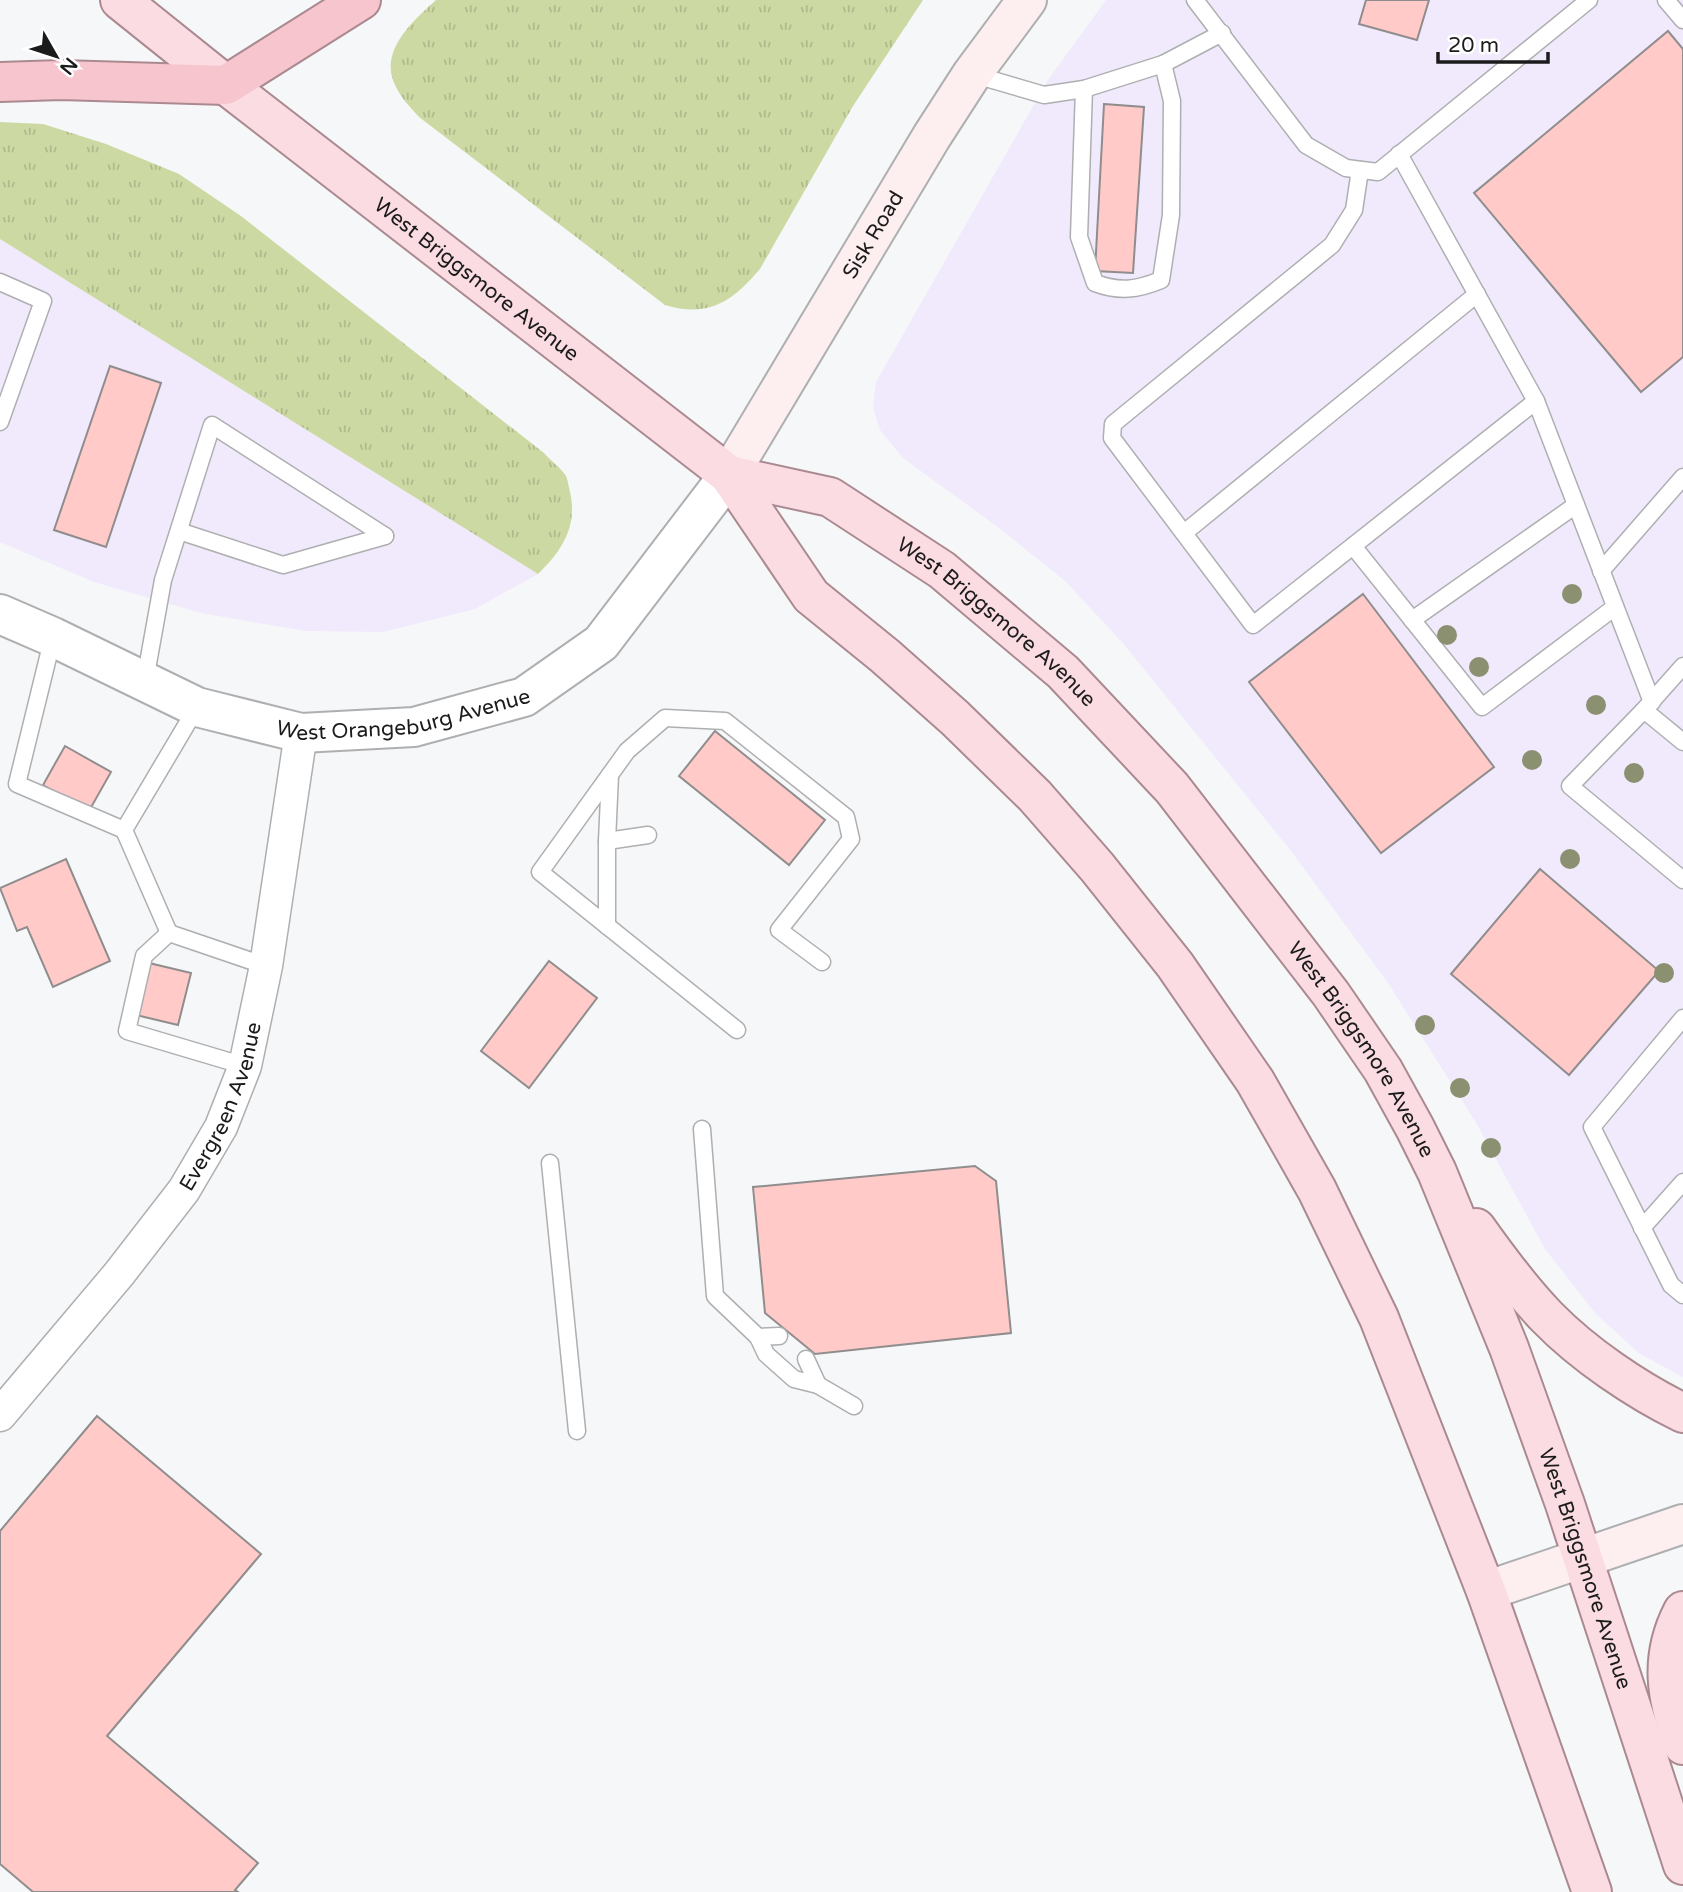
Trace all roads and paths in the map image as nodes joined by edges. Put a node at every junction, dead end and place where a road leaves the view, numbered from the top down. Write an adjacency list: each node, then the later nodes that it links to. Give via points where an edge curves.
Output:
1 (361, 0): 12 (highway)
2 (1027, 0): 10 (main road, Sisk Road)
3 (1195, 0): 8 (lane)
4 (1589, 0): 14 (lane)
5 (1667, 0): 7 (lane)
6 (125, 4): 12 (main road, West Briggsmore Avenue)
7 (1683, 20)
8 (1222, 33): 9 (lane); 15 (lane, via 1306,145 1346,168)
9 (1163, 64): 13 (lane); 13 (lane, via 1172,101 1171,215 1161,279 1146,286 1114,290 1095,284 1079,237)
10 (972, 74): 13 (lane, via 1044,95); 20 (main road, Sisk Road)
11 (0, 82): 12 (highway, via 52,79)
12 (226, 85): 20 (main road, West Briggsmore Avenue)
13 (1084, 89)
14 (1399, 154): 15 (lane, via 1378,172); 17 (lane)
15 (1360, 170): 24 (lane, via 1354,211 1332,245 1112,424 1112,438)
16 (0, 282): 19 (lane, via 43,301)
17 (1477, 294): 18 (lane); 24 (lane)
18 (1536, 401): 22 (lane); 25 (lane)
19 (0, 422)
20 (729, 475): 35 (street, West Orangeburg Avenue, via 601,643 524,697 414,727); 51 (main road, West Briggsmore Avenue, via 830,497 943,570 1063,672 1172,788 1332,994 1383,1070); 65 (main road, West Briggsmore Avenue, via 811,596 956,718 1035,796 1097,867 1175,965 1255,1081 1317,1190 1379,1318)
21 (1683, 477): 26 (lane)
22 (1576, 505): 26 (lane); 29 (lane)
23 (179, 531): 23 (lane, via 283,565 385,536 212,425); 32 (lane, via 163,580)
24 (1184, 533): 25 (lane, via 1253,625)
25 (1353, 546): 29 (lane)
26 (1601, 571): 27 (lane)
27 (1615, 607): 29 (lane, via 1482,707); 33 (lane)
28 (0, 614): 30 (street, West Orangeburg Avenue)
29 (1412, 620)
30 (53, 637): 32 (street, West Orangeburg Avenue); 38 (lane, via 17,784)
31 (1683, 666): 33 (lane)
32 (145, 682): 34 (street, West Orangeburg Avenue)
33 (1648, 706): 36 (lane); 41 (lane, via 1570,786)
34 (197, 707): 35 (street, West Orangeburg Avenue); 38 (lane)
35 (301, 733): 45 (street, Evergreen Avenue)
36 (1683, 742)
37 (610, 775): 40 (lane); 42 (lane, via 540,872); 44 (lane, via 627,751 665,718 725,721 846,817 850,839 779,930)
38 (124, 830): 43 (lane)
39 (648, 835): 40 (lane)
40 (607, 841): 42 (lane)
41 (1683, 880)
42 (607, 926): 47 (lane)
43 (169, 933): 45 (lane); 48 (lane, via 144,956 127,1031)
44 (822, 962)
45 (266, 966): 48 (street, Evergreen Avenue)
46 (1683, 1018): 53 (lane, via 1592,1127)
47 (737, 1030)
48 (245, 1066): 61 (street, Evergreen Avenue, via 221,1128 184,1190)
49 (702, 1129): 56 (lane, via 715,1296)
50 (550, 1163): 62 (lane)
51 (1437, 1172): 60 (main road, via 1512,1278 1547,1317 1627,1381); 64 (main road, West Briggsmore Avenue, via 1509,1348)
52 (1683, 1182): 53 (lane)
53 (1642, 1228): 54 (lane, via 1671,1285)
54 (1683, 1295)
55 (779, 1336): 56 (lane)
56 (758, 1337): 58 (lane, via 766,1354 794,1379)
57 (806, 1359): 58 (lane)
58 (818, 1385): 59 (lane)
59 (853, 1406)
60 (1683, 1413)
61 (0, 1416)
62 (577, 1431)
63 (1683, 1524): 64 (main road)
64 (1581, 1557): 65 (main road); 68 (main road, West Briggsmore Avenue)
65 (1486, 1591): 69 (main road, West Briggsmore Avenue)
66 (1683, 1611): 67 (main road, via 1667,1650 1666,1670)
67 (1683, 1745)
68 (1683, 1865)
69 (1592, 1892)

